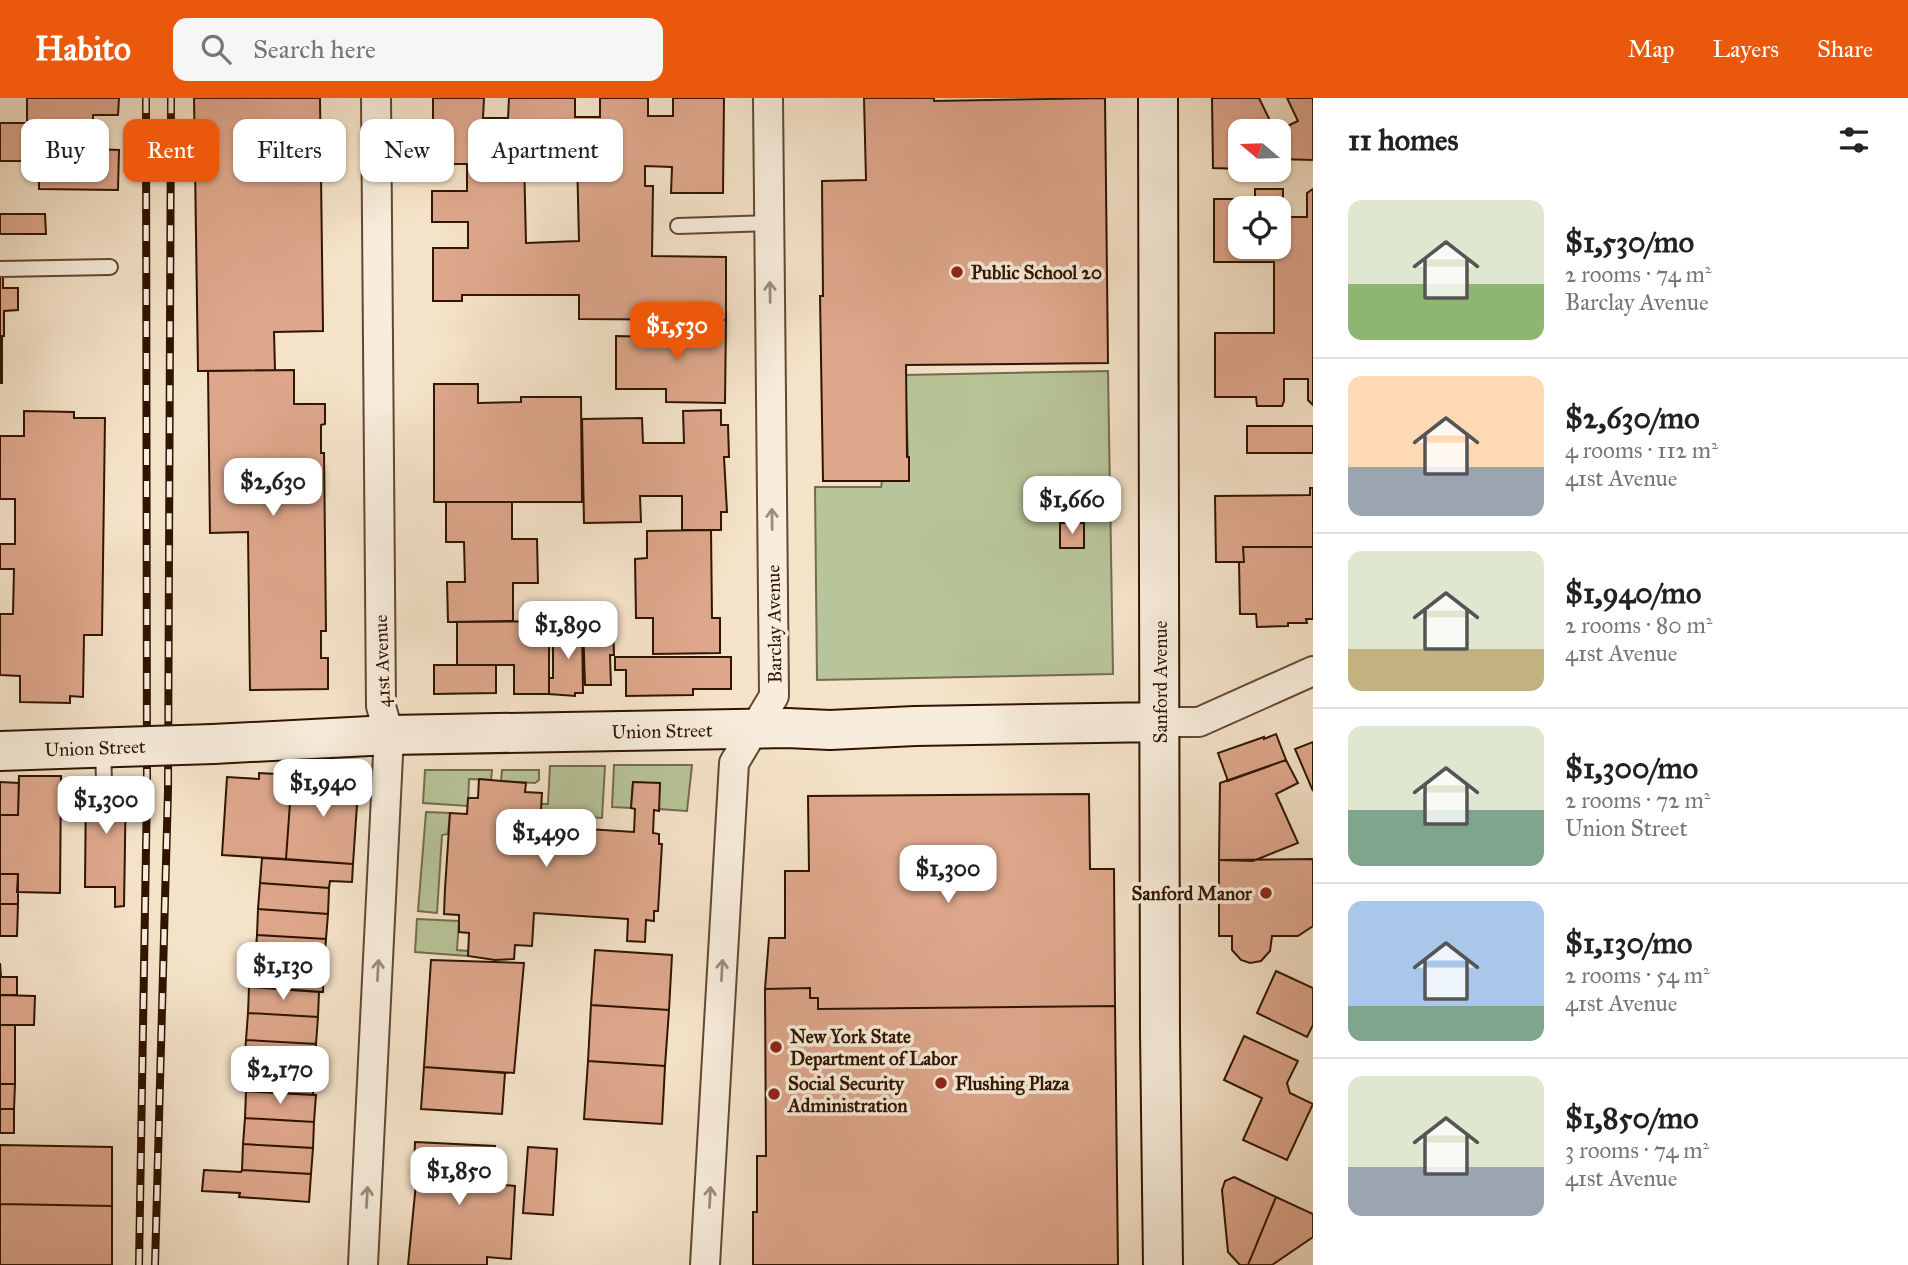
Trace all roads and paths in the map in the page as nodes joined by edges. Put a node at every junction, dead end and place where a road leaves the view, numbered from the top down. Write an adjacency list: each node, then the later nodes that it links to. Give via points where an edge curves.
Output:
1 (376, 98): 11 (street, 41st Avenue, via 382,706)
2 (768, 98): 4 (street, Barclay Avenue)
3 (1158, 98): 9 (street, Sanford Avenue)
4 (769, 223): 5 (lane); 10 (street, Barclay Avenue, one-way to 4, via 774,696)
5 (678, 226)
6 (110, 267): 7 (lane)
7 (0, 269)
8 (1313, 671): 9 (street, Union Street, via 1199,722)
9 (1161, 722): 10 (street, Union Street); 15 (street, Sanford Avenue)
10 (754, 729): 11 (street, Union Street); 14 (street, Barclay Avenue, one-way to 10, via 734,764)
11 (389, 736): 12 (street, Union Street, bridge, via 213,744 108,758); 13 (street, 41st Avenue, one-way to 11)
12 (0, 751)
13 (363, 1265)
14 (705, 1265)
15 (1163, 1265)

